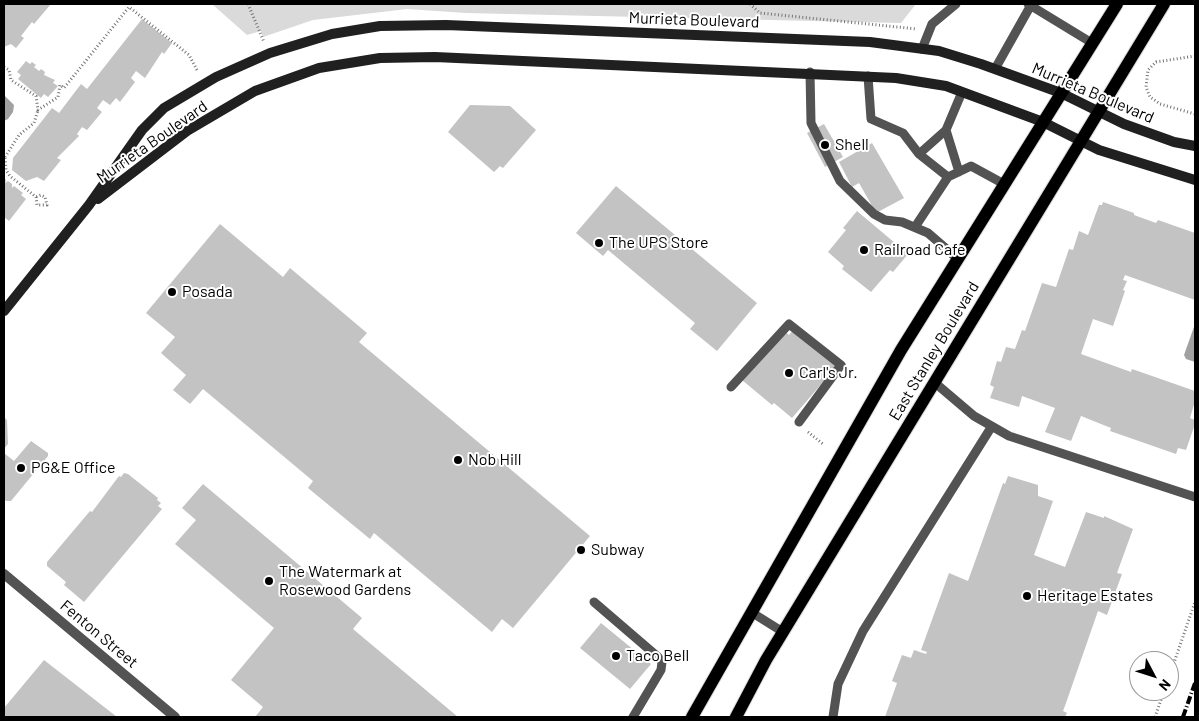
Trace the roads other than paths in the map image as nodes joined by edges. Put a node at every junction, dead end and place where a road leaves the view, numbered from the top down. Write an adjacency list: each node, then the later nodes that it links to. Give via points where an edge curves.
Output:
1 (956, 4): 6 (lane, via 932,24)
2 (1030, 4): 5 (lane); 7 (lane)
3 (1116, 4): 5 (main road, East Stanley Boulevard)
4 (1164, 4): 12 (main road, East Stanley Boulevard)
5 (1092, 43): 11 (main road, East Stanley Boulevard)
6 (922, 49): 7 (main road, Murrieta Boulevard); 22 (main road, Murrieta Boulevard, via 870,42 446,25 380,26 332,34 270,53 216,76 164,108 142,130)
7 (996, 69): 11 (main road, Murrieta Boulevard)
8 (810, 72): 9 (main road, Murrieta Boulevard); 22 (main road, Murrieta Boulevard, via 435,56 380,58 319,68 255,91 196,126); 23 (lane, via 811,122 840,180 874,214)
9 (868, 76): 10 (main road, Murrieta Boulevard, via 905,79); 17 (lane, via 871,119 903,133)
10 (962, 92): 13 (main road, Murrieta Boulevard); 14 (lane)
11 (1061, 93): 12 (main road, Murrieta Boulevard); 13 (main road, East Stanley Boulevard)
12 (1098, 111): 15 (main road, East Stanley Boulevard); 16 (main road, Murrieta Boulevard, via 1118,122)
13 (1043, 122): 15 (main road, Murrieta Boulevard); 21 (main road, East Stanley Boulevard)
14 (946, 130): 17 (lane); 18 (lane)
15 (1080, 141): 20 (main road, Murrieta Boulevard); 26 (main road, East Stanley Boulevard)
16 (1195, 146)
17 (919, 154): 19 (lane)
18 (959, 172): 19 (lane); 21 (lane, via 970,166)
19 (948, 177): 23 (lane)
20 (1195, 180)
21 (1004, 184): 24 (main road, East Stanley Boulevard)
22 (89, 205): 25 (main road, Murrieta Boulevard)
23 (915, 228): 24 (lane, via 928,233)
24 (958, 259): 33 (main road, East Stanley Boulevard, via 901,350)
25 (4, 311)
26 (934, 382): 29 (lane, via 974,416); 34 (main road, East Stanley Boulevard)
27 (731, 388): 28 (lane, via 789,324 842,365)
28 (801, 425)
29 (992, 426): 30 (lane, via 1009,436); 39 (lane, via 863,631 838,684)
30 (1195, 497)
31 (4, 574): 35 (street, Fenton Street)
32 (594, 602): 36 (lane, via 662,662 661,670)
33 (751, 612): 34 (lane); 37 (main road, East Stanley Boulevard)
34 (783, 632): 38 (main road, East Stanley Boulevard)
35 (174, 717)
36 (632, 717)
37 (692, 717)
38 (736, 717)
39 (833, 717)

